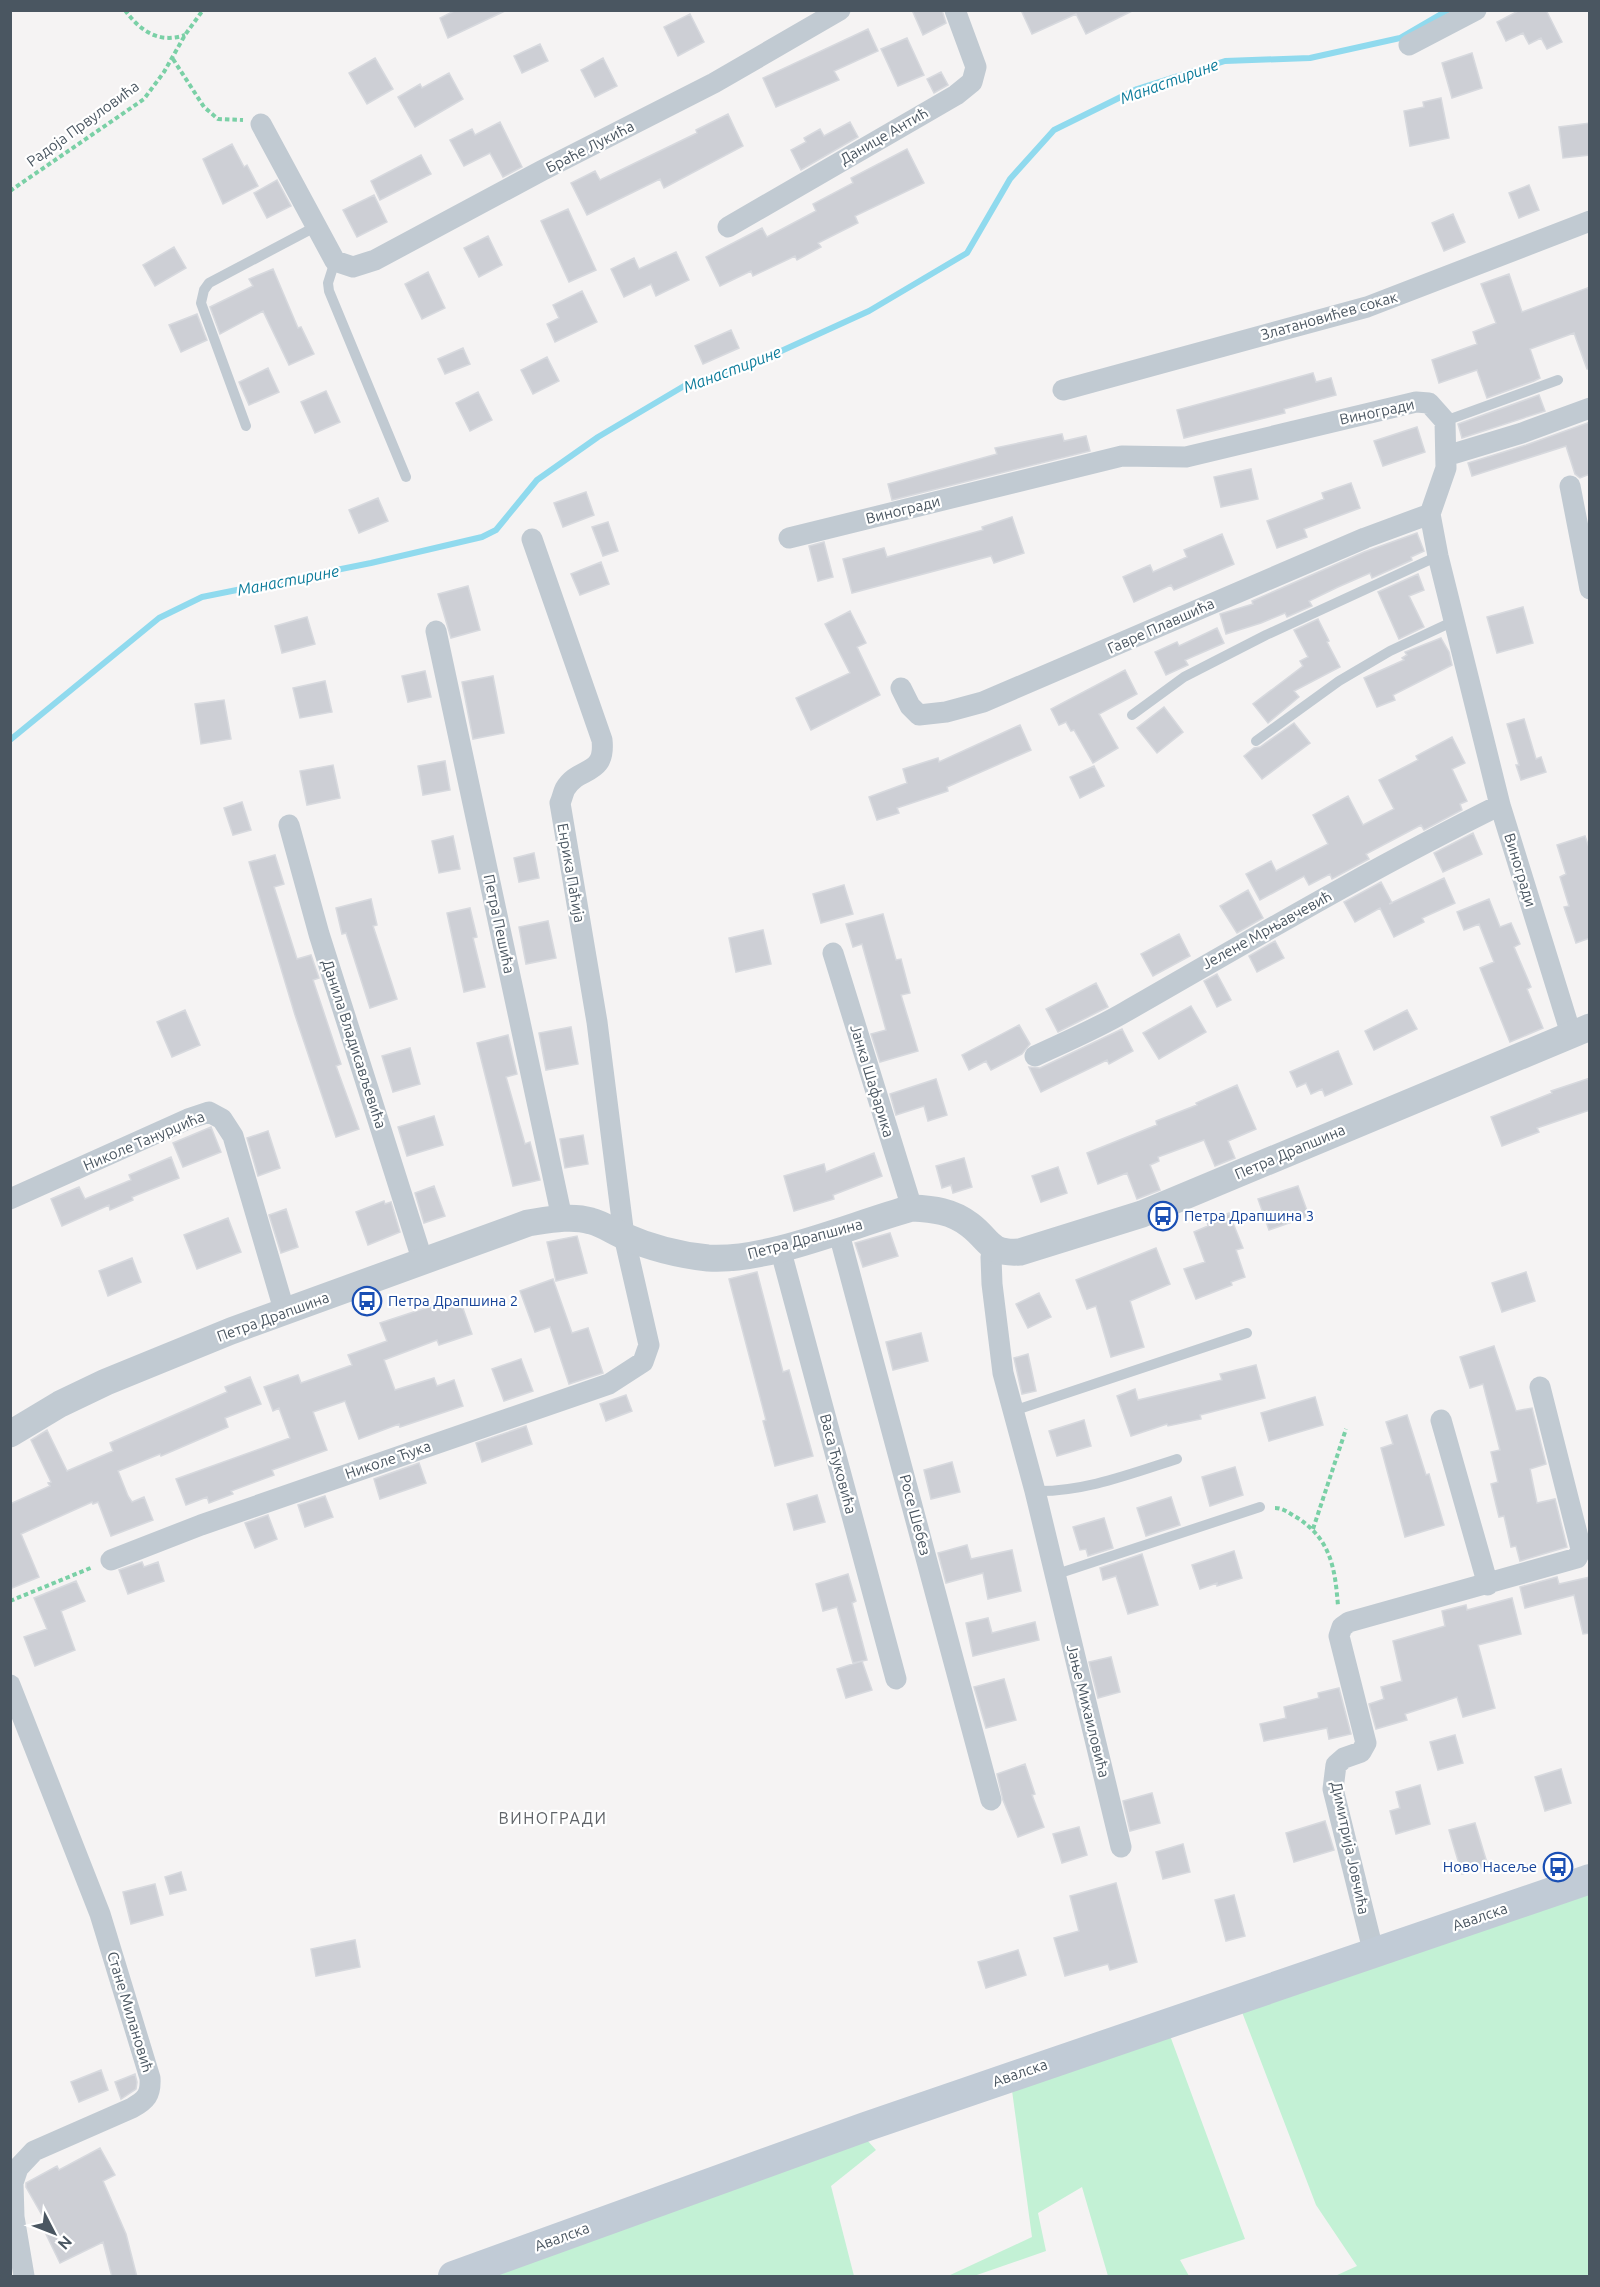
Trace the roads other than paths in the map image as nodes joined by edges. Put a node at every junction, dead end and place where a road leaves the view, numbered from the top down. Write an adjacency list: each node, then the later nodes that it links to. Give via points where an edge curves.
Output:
1 (840, 10): 9 (street, Браће Лукића, via 714,83 375,260 353,267)
2 (955, 10): 8 (street, Данице Антић, via 976,67 972,82 956,95)
3 (1476, 10): 4 (street)
4 (1409, 45)
5 (261, 124): 7 (street)
6 (1590, 221): 11 (street, Златановићев сокак, via 1367,307)
7 (315, 226): 9 (street); 14 (lane, via 209,283 204,290 201,303)
8 (728, 227)
9 (335, 261): 16 (lane, via 329,291)
10 (1558, 380): 13 (lane)
11 (1062, 390)
12 (1590, 408): 15 (street)
13 (1445, 421): 15 (street); 19 (street, Виногради, via 1428,403 1416,402 1186,457 1122,456)
14 (246, 426)
15 (1446, 456): 18 (street, via 1444,480)
16 (406, 477)
17 (1570, 486): 22 (street)
18 (1430, 514): 21 (street, Виногради); 25 (street, Гавре Плавшића, via 1365,538 983,702 919,715)
19 (789, 538)
20 (532, 539): 37 (street, Енрика Паћија, via 604,754 596,766 565,788 560,803 597,1022)
21 (1438, 556): 23 (street, Виногради); 26 (lane, via 1184,677)
22 (1590, 589)
23 (1454, 621): 27 (lane, via 1390,651 1339,681); 28 (street, Виногради)
24 (436, 631): 35 (street, Петра Пешића)
25 (901, 688)
26 (1132, 715)
27 (1256, 741)
28 (1500, 805): 31 (street, Виногради); 32 (street, Јелене Мрњавчевић, via 1357,879 1124,1013)
29 (289, 825): 40 (street, Данила Владисављевића, via 319,934)
30 (833, 953): 34 (street, Јанка Шафарика)
31 (1580, 1030): 39 (street, Петра Драпшина, via 1142,1214 1020,1252)
32 (1035, 1056)
33 (10, 1199): 41 (street, Николе Танурџића, via 208,1112 222,1119 233,1136)
34 (912, 1209): 36 (street, Петра Драпшина); 39 (street, Петра Драпшина, via 946,1211 970,1225)
35 (562, 1218): 37 (street, Петра Драпшина, via 591,1220); 40 (street, Петра Драпшина, via 528,1223)
36 (838, 1230): 38 (street, Петра Драпшина); 55 (street, Росе Шебез)
37 (624, 1236): 38 (street, Петра Драпшина, via 674,1253 709,1258 733,1258); 50 (street, Николе Ћука, via 649,1345 643,1362 626,1374 609,1384 212,1521)
38 (780, 1248): 53 (street, Васа Ћуковића)
39 (995, 1250): 44 (street, Јање Михаиловића, via 991,1257 998,1343)
40 (423, 1262): 41 (street, Петра Драпшина)
41 (285, 1313): 46 (street, Петра Драпшина, via 106,1382)
42 (1247, 1333): 44 (lane)
43 (1540, 1388): 52 (street, via 1580,1555 1574,1561)
44 (1013, 1411): 48 (street, Јање Михаиловића)
45 (1441, 1420): 52 (street)
46 (10, 1434)
47 (1177, 1459): 48 (lane, via 1078,1489)
48 (1035, 1491): 51 (street, Јање Михаиловића)
49 (1260, 1507): 51 (lane)
50 (111, 1560)
51 (1054, 1575): 56 (street, Јање Михаиловића)
52 (1488, 1585): 58 (street, Димитрија Јовчића, via 1342,1627 1340,1636 1366,1743 1361,1752 1344,1758 1336,1766 1333,1789)
53 (896, 1679)
54 (11, 1688): 59 (street, Стане Милановић, via 100,1914 151,2092 132,2108 34,2151 18,2168 13,2183 14,2217)
55 (992, 1800)
56 (1121, 1847)
57 (1590, 1879): 58 (main road, Авалска)
58 (1374, 1954): 60 (main road, Авалска, via 876,2123)
59 (24, 2277)
60 (453, 2277)

